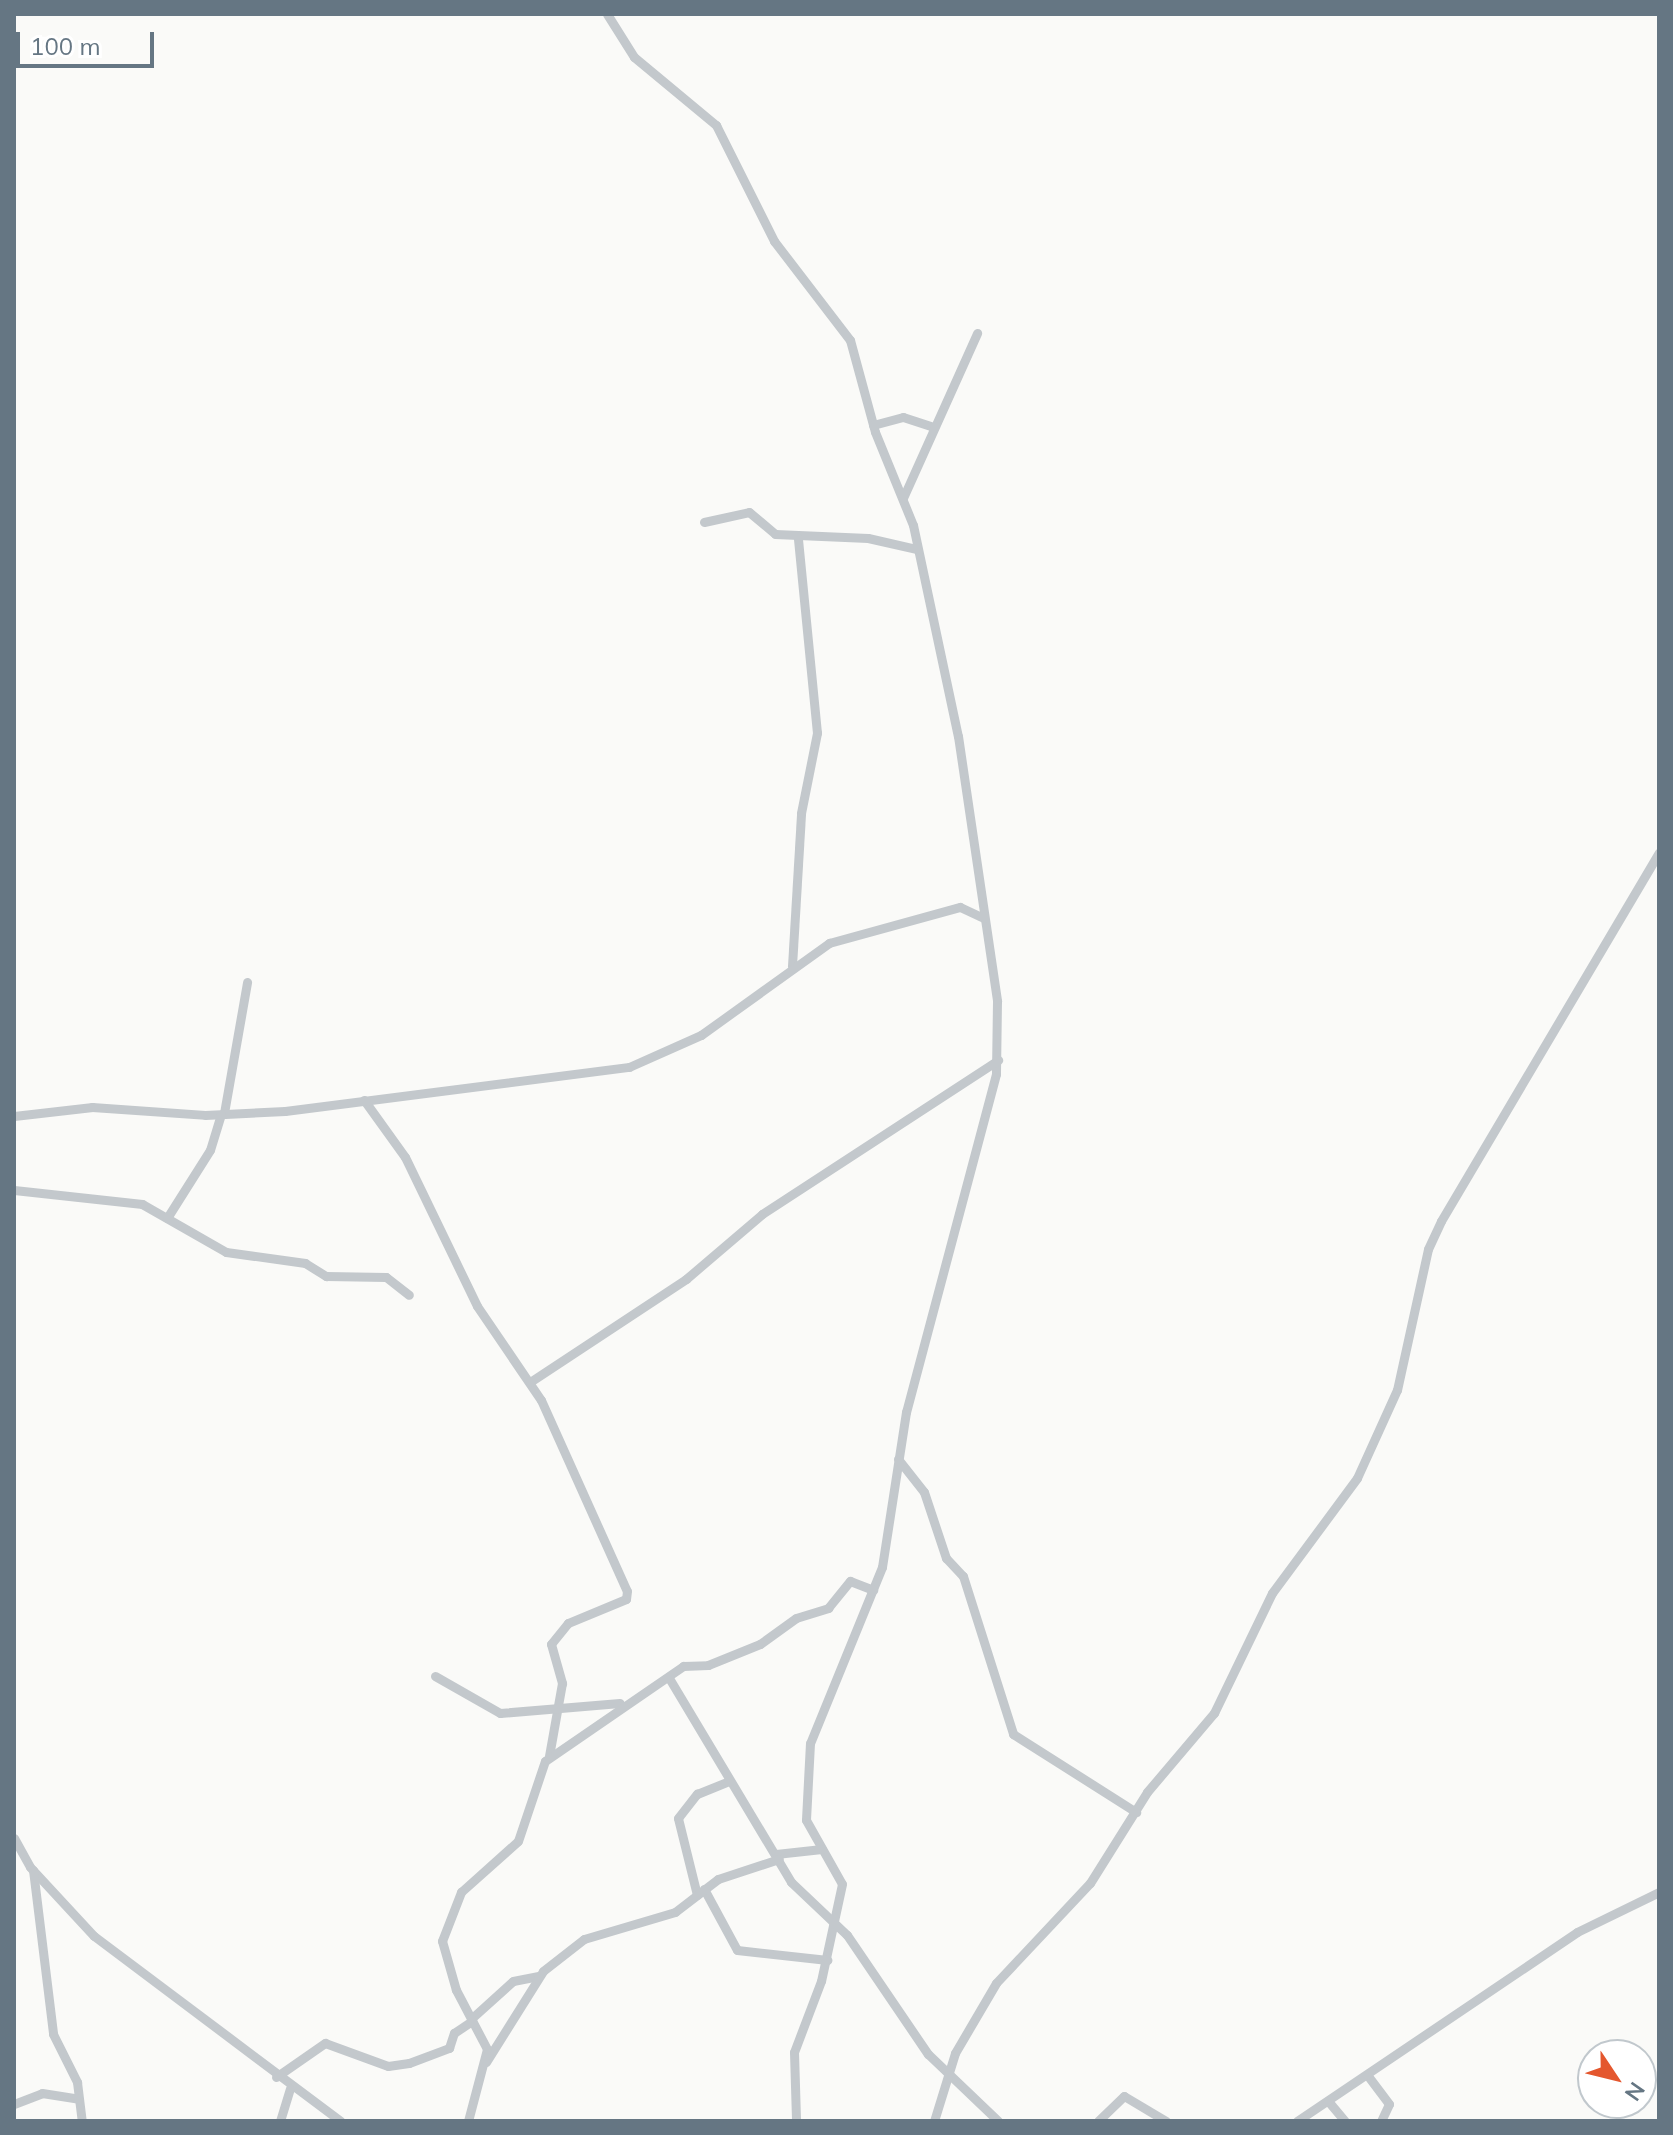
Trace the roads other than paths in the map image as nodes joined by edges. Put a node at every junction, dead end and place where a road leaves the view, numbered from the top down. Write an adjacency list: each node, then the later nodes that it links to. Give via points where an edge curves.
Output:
1 (607, 14): 3 (street, via 634,57 700,106 736,155 774,241 843,325)
2 (977, 333): 4 (street)
3 (873, 425): 4 (street, via 903,417); 5 (street)
4 (931, 426): 5 (street)
5 (903, 498): 8 (street)
6 (704, 522): 7 (street, via 749,512 768,532)
7 (798, 538): 8 (street, via 868,538); 11 (street, via 817,733 803,790)
8 (916, 549): 10 (street, via 958,736)
9 (1659, 853): 29 (street, via 1428,1249 1397,1390 1357,1478 1272,1593 1214,1713)
10 (984, 918): 11 (street, via 960,907 829,943); 13 (street)
11 (792, 966): 14 (street, via 701,1035 647,1062)
12 (247, 982): 15 (street)
13 (998, 1060): 20 (street, via 762,1214 686,1279); 21 (street)
14 (364, 1100): 15 (street); 20 (street, via 405,1157 477,1306)
15 (223, 1114): 16 (street, via 92,1107); 18 (street, via 210,1150)
16 (14, 1116)
17 (14, 1190): 18 (street, via 101,1197)
18 (167, 1218): 19 (street, via 226,1252 305,1263 326,1276 386,1277)
19 (409, 1295)
20 (530, 1382): 26 (street, via 628,1594 575,1618 554,1639 549,1653 562,1683)
21 (898, 1459): 22 (street, via 889,1535); 29 (street, via 928,1501 946,1558 963,1576 1013,1734)
22 (873, 1590): 24 (street, via 850,1581 823,1611); 31 (street, via 810,1743 803,1805)
23 (435, 1676): 26 (street, via 489,1711)
24 (669, 1678): 25 (street); 28 (street)
25 (627, 1703): 26 (street); 27 (street)
26 (555, 1710): 27 (street)
27 (549, 1756): 39 (street, via 518,1841 461,1892 445,1929 443,1956)
28 (730, 1781): 32 (street); 34 (street, via 697,1794 680,1812)
29 (1136, 1812): 41 (street, via 1090,1883 996,1983)
30 (14, 1838): 33 (street)
31 (822, 1849): 32 (street); 36 (street, via 842,1884)
32 (778, 1857): 34 (street); 36 (street, via 800,1893)
33 (33, 1870): 43 (street, via 94,1936); 45 (street, via 53,2034)
34 (701, 1892): 37 (street, via 737,1950); 38 (street, via 675,1912 584,1939)
35 (1659, 1892): 42 (street, via 1577,1932)
36 (835, 1925): 37 (street); 41 (street)
37 (827, 1960): 53 (street, via 794,2052)
38 (539, 1976): 39 (street, via 513,1981); 40 (street)
39 (472, 2020): 40 (street); 43 (street, via 454,2033 449,2048 409,2063 388,2066 325,2043)
40 (486, 2062): 52 (street)
41 (946, 2074): 54 (street); 55 (street)
42 (1368, 2076): 46 (street); 60 (street, via 1389,2104)
43 (276, 2077): 44 (street)
44 (290, 2088): 50 (street); 51 (street)
45 (79, 2099): 47 (street, via 42,2093); 49 (street)
46 (1328, 2101): 48 (street); 59 (street)
47 (14, 2104)
48 (1310, 2118): 58 (street)
49 (82, 2121)
50 (280, 2121)
51 (340, 2121)
52 (468, 2121)
53 (796, 2121)
54 (934, 2121)
55 (998, 2121)
56 (1098, 2121): 57 (street, via 1124,2096)
57 (1166, 2121)
58 (1297, 2121)
59 (1345, 2121)
60 (1381, 2121)

